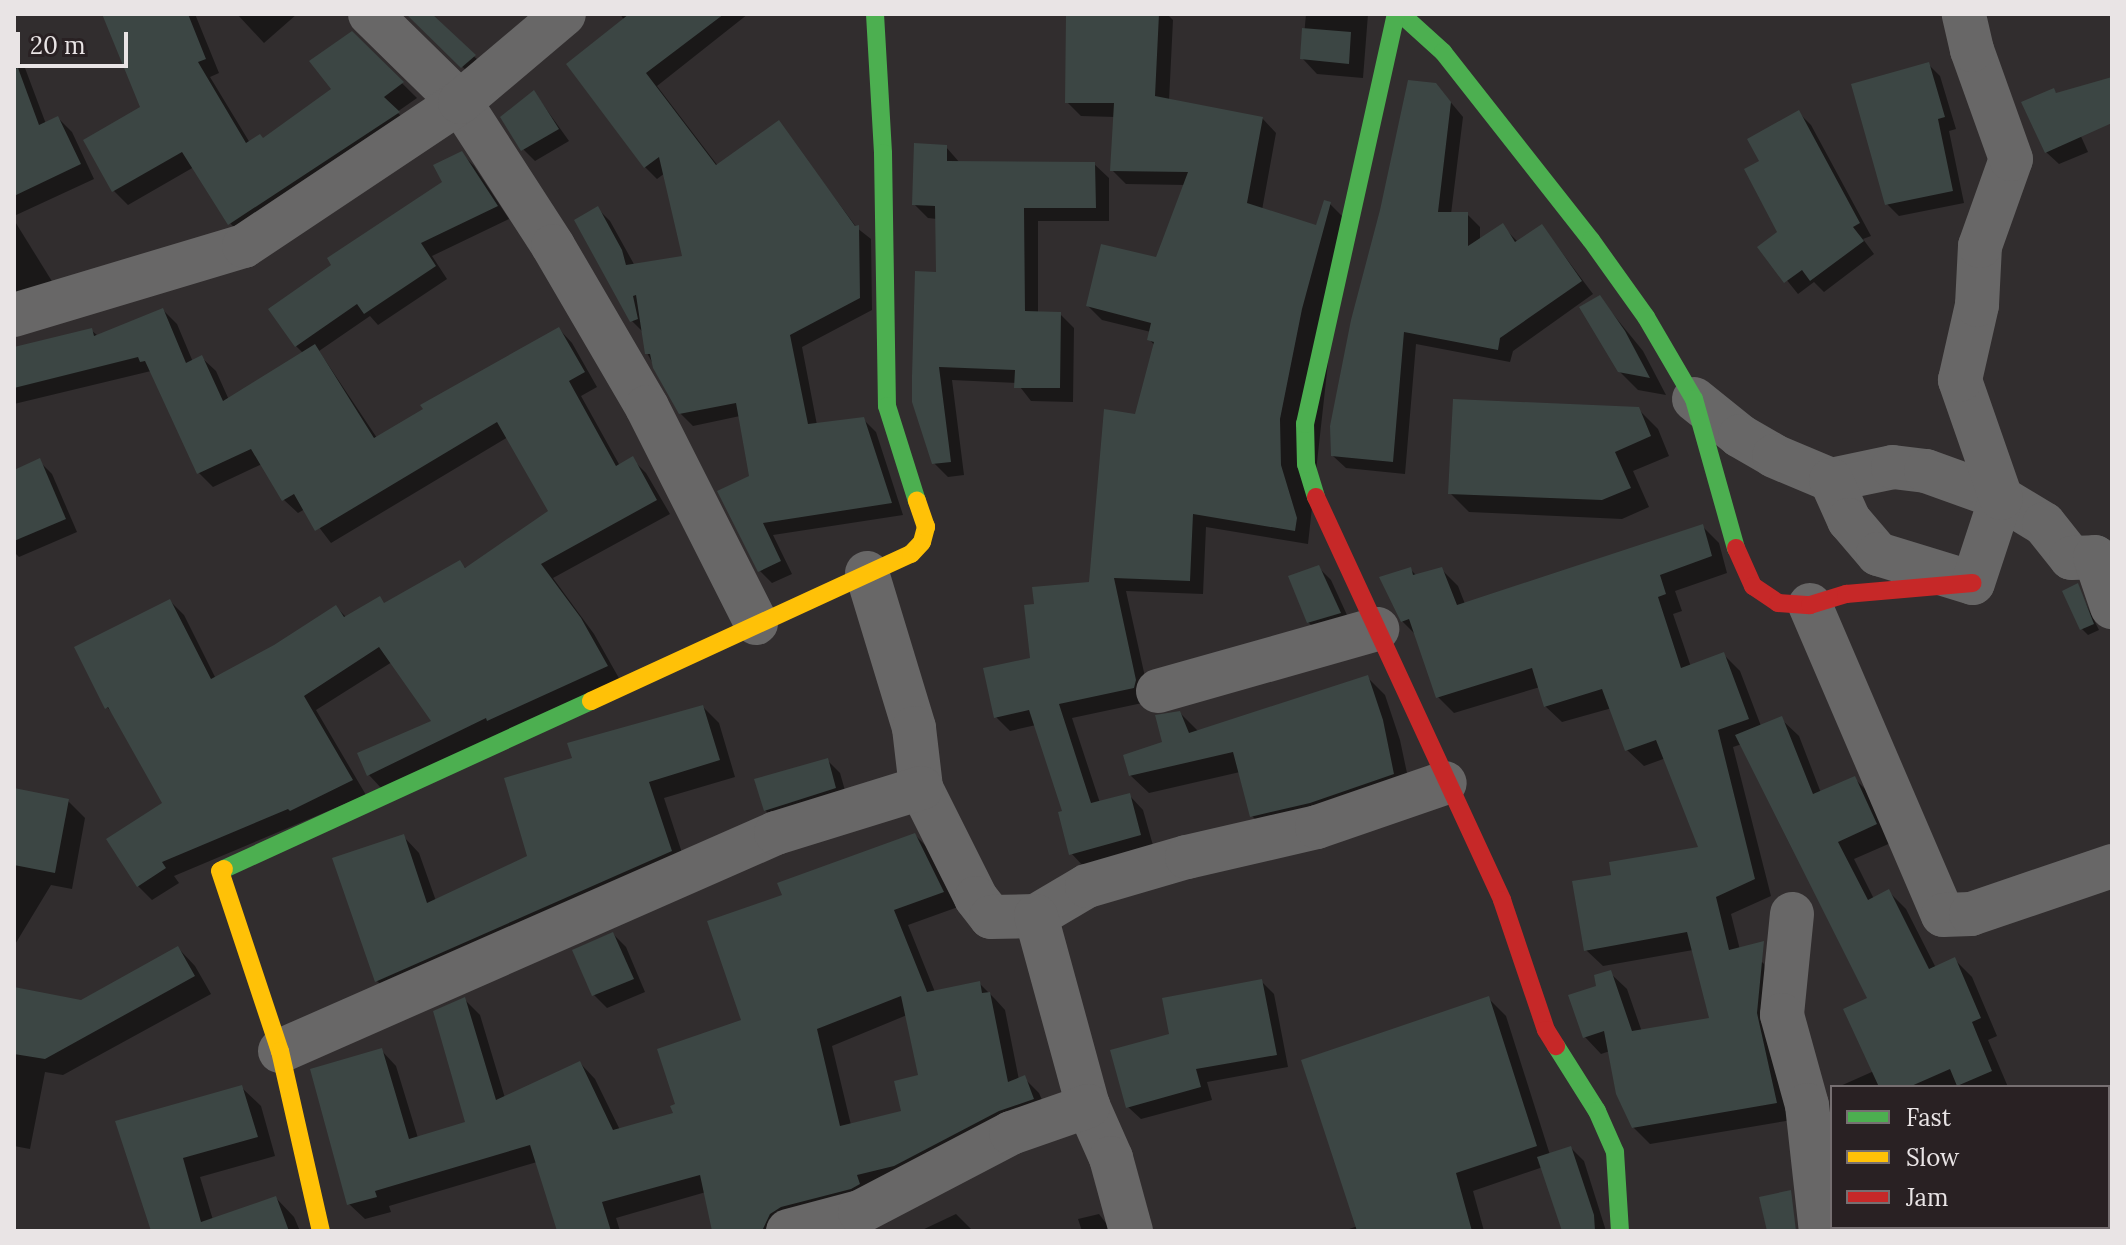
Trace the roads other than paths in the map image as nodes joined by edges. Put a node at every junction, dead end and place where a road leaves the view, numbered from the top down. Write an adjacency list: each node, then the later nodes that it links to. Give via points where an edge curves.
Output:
1 (370, 14): 6 (street)
2 (564, 14): 6 (street)
3 (875, 14): 11 (street, via 887,406 926,527 911,554)
4 (1399, 14): 8 (street, via 1443,52 1591,240 1646,317); 16 (street, via 1305,424 1306,464 1319,506)
5 (1964, 14): 10 (street, via 2011,159 1980,246 1977,305 1960,380)
6 (460, 102): 7 (street, via 244,246); 15 (street, via 553,246 647,407)
7 (14, 315)
8 (1694, 399): 9 (street, via 1740,436); 13 (street, via 1738,557 1753,586 1778,603)
9 (1831, 480): 10 (street, via 1893,467 1926,471); 12 (street, via 1849,520 1878,554)
10 (2001, 498): 12 (street); 14 (street, via 2044,524 2071,558 2095,557)
11 (867, 573): 15 (street); 19 (street, via 914,728)
12 (1973, 583): 13 (street, via 1846,594)
13 (1810, 605): 20 (street, via 1943,915 1971,914)
14 (2112, 607)
15 (756, 623): 23 (street, via 220,871)
16 (1377, 629): 17 (street); 18 (street)
17 (1158, 691)
18 (1445, 783): 22 (street, via 1317,827 1087,886); 28 (street, via 1502,900 1546,1030 1597,1111 1615,1152)
19 (921, 788): 22 (street, via 976,898 991,917); 23 (street, via 776,833)
20 (2112, 866)
21 (1792, 914): 29 (street, via 1782,1015 1807,1105)
22 (1036, 916): 24 (street)
23 (280, 1051): 25 (street)
24 (1088, 1106): 26 (street, via 1011,1133 860,1212); 27 (street, via 1111,1158)
25 (321, 1231)
26 (788, 1231)
27 (1131, 1231)
28 (1620, 1231)
29 (1821, 1231)

